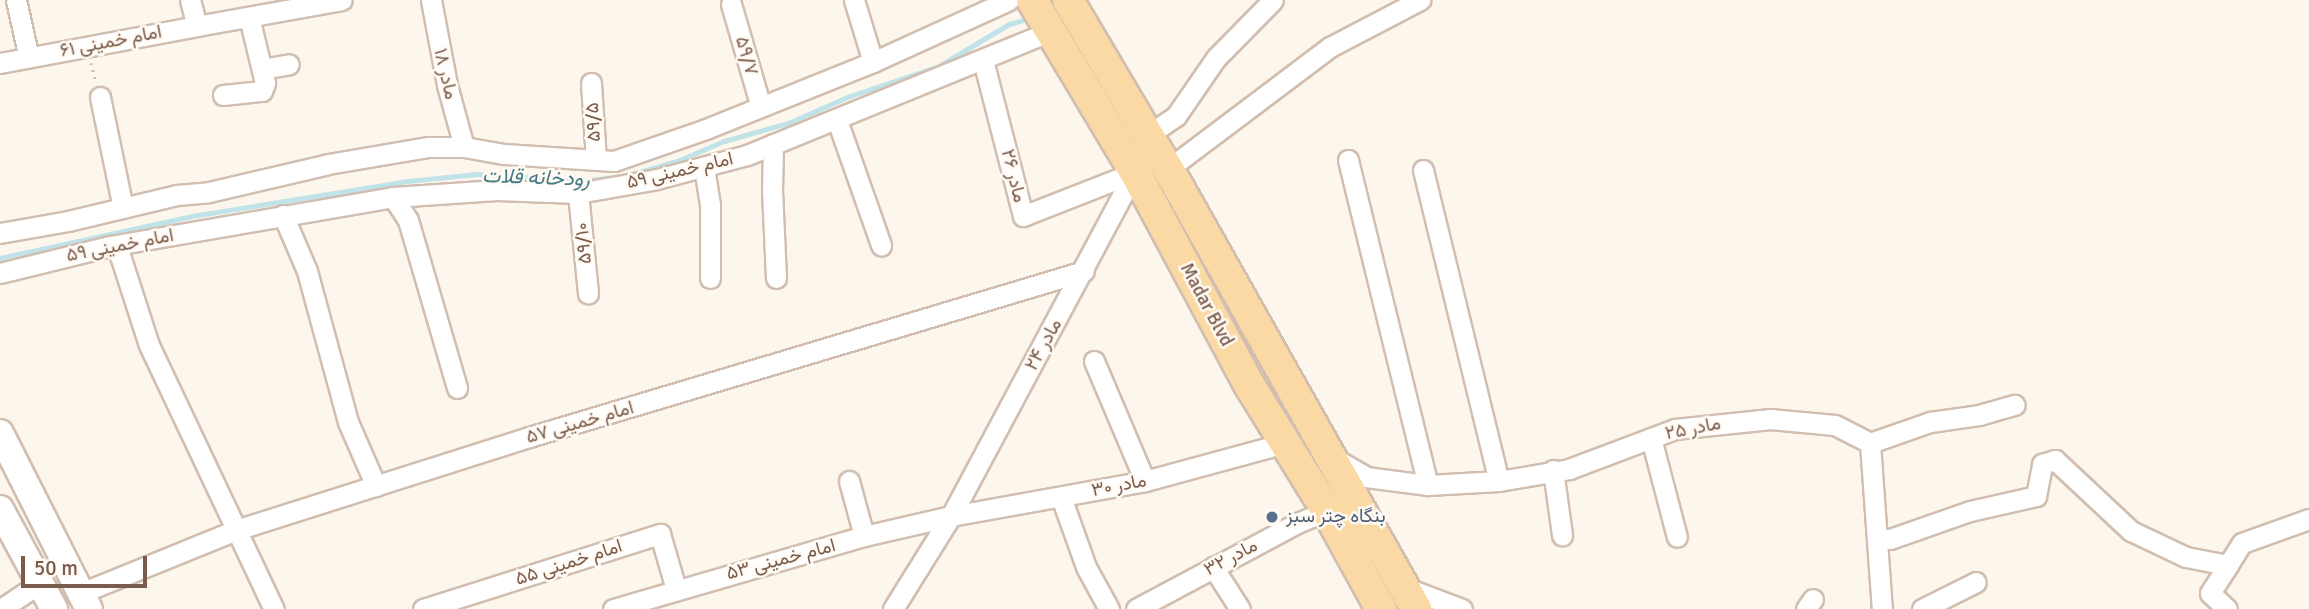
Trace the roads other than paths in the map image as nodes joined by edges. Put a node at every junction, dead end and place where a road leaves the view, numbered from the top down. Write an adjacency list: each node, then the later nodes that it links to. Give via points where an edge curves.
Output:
1 (16, 0): 14 (street)
2 (190, 0): 13 (street)
3 (430, 0): 27 (street, مادر ۱۸)
4 (854, 0): 16 (street)
5 (1009, 0): 16 (street, امام خمینی ۵۹)
6 (1273, 0): 25 (street, via 1216,58 1176,116)
7 (1420, 0): 31 (street, via 1330,47)
8 (333, 1): 12 (street, امام خمینی ۶۱)
9 (731, 4): 23 (street, ۵۹/۷)
10 (1071, 5): 25 (main road, Madar Blvd)
11 (1040, 13): 15 (street, امام خمینی ۵۹); 33 (main road, Madar Blvd)
12 (249, 17): 13 (street, امام خمینی ۶۱); 19 (street)
13 (197, 26): 14 (street, امام خمینی ۶۱)
14 (29, 58): 17 (street, امام خمینی ۶۱)
15 (983, 60): 24 (street, امام خمینی ۵۹); 33 (street, مادر ۲۶, via 1023,216)
16 (873, 62): 23 (street, امام خمینی ۵۹)
17 (0, 63)
18 (289, 64): 19 (street)
19 (262, 69): 21 (street, via 262,91)
20 (591, 83): 28 (street, ۵۹/۵)
21 (223, 95)
22 (100, 97): 36 (street)
23 (761, 107): 28 (street, امام خمینی ۵۹, via 614,161)
24 (837, 120): 26 (street, امام خمینی ۵۹); 39 (street)
25 (1148, 135): 31 (main road, Madar Blvd)
26 (773, 144): 30 (street, امام خمینی ۵۹); 44 (street)
27 (464, 147): 28 (street, امام خمینی ۵۹); 36 (street, امام خمینی ۵۹, via 429,147 328,164)
28 (596, 160)
29 (1348, 160): 60 (street)
30 (704, 167): 34 (street, امام خمینی ۵۹); 43 (street, via 710,206)
31 (1168, 169): 47 (main road, Madar Blvd)
32 (1423, 170): 59 (street)
33 (1135, 172): 41 (street, مادر ۲۴); 48 (main road, Madar Blvd)
34 (578, 193): 35 (street, امام خمینی ۵۹, via 497,190); 45 (street, ۵۹/۱۰)
35 (393, 197): 37 (street, امام خمینی ۵۹); 49 (street, via 408,220)
36 (123, 208): 38 (street, امام خمینی ۵۹)
37 (283, 215): 40 (street, امام خمینی ۵۹); 61 (street, via 307,271 348,422)
38 (0, 233)
39 (881, 245)
40 (117, 246): 42 (street, امام خمینی ۵۹); 67 (street, via 149,345)
41 (1084, 271): 61 (street, امام خمینی ۵۷); 65 (street, مادر ۲۴)
42 (0, 273)
43 (710, 278)
44 (776, 278)
45 (588, 294)
46 (1094, 361): 58 (street)
47 (1279, 366): 48 (main road); 55 (main road, Madar Blvd)
48 (1248, 383): 53 (main road, Madar Blvd)
49 (457, 388)
50 (2015, 405): 54 (street, via 1930,422)
51 (0, 433): 78 (main road)
52 (1651, 438): 54 (street, مادر ۲۵, via 1675,429 1770,419 1835,425); 56 (street, مادر ۲۵, via 1597,460); 70 (street)
53 (1285, 443): 58 (street, مادر ۳۰); 64 (main road, Madar Blvd)
54 (1871, 443): 71 (street)
55 (1331, 457): 60 (street, مادر ۲۵, via 1366,477); 77 (main road, Madar Blvd)
56 (1553, 470): 59 (street, مادر ۲۵); 69 (street)
57 (849, 481): 68 (street)
58 (1145, 481): 62 (street, مادر ۳۰)
59 (1499, 481): 60 (street, مادر ۲۵)
60 (1428, 485)
61 (376, 486): 67 (street, امام خمینی ۵۷)
62 (1061, 497): 65 (street, مادر ۳۰); 85 (street, via 1086,567)
63 (0, 509): 75 (main road)
64 (1327, 511): 73 (street, مادر ۳۲); 88 (main road, Madar Blvd)
65 (951, 516): 68 (street, امام خمینی ۵۳); 84 (street, مادر ۲۴)
66 (2309, 519): 72 (street, via 2242,542)
67 (236, 530): 78 (street, امام خمینی ۵۷); 81 (street)
68 (864, 536): 76 (street, امام خمینی ۵۳)
69 (1562, 536)
70 (1677, 537)
71 (1878, 539): 72 (street, via 2036,496 2042,464 2055,460 2131,531 2186,557); 90 (street)
72 (2228, 565): 92 (street, via 2210,593)
73 (1213, 567): 86 (street, مادر ۳۲); 87 (street)
74 (1976, 582): 91 (street)
75 (40, 583): 79 (street); 80 (main road)
76 (676, 589): 82 (street, امام خمینی ۵۵, via 660,534); 83 (street, امام خمینی ۵۳)
77 (1410, 598): 89 (street)
78 (85, 601)
79 (1, 609)
80 (54, 609)
81 (274, 609)
82 (423, 609)
83 (613, 609)
84 (893, 609)
85 (1109, 609)
86 (1136, 609)
87 (1240, 609)
88 (1381, 609)
89 (1462, 609)
90 (1882, 609)
91 (1922, 609)
92 (2227, 609)

